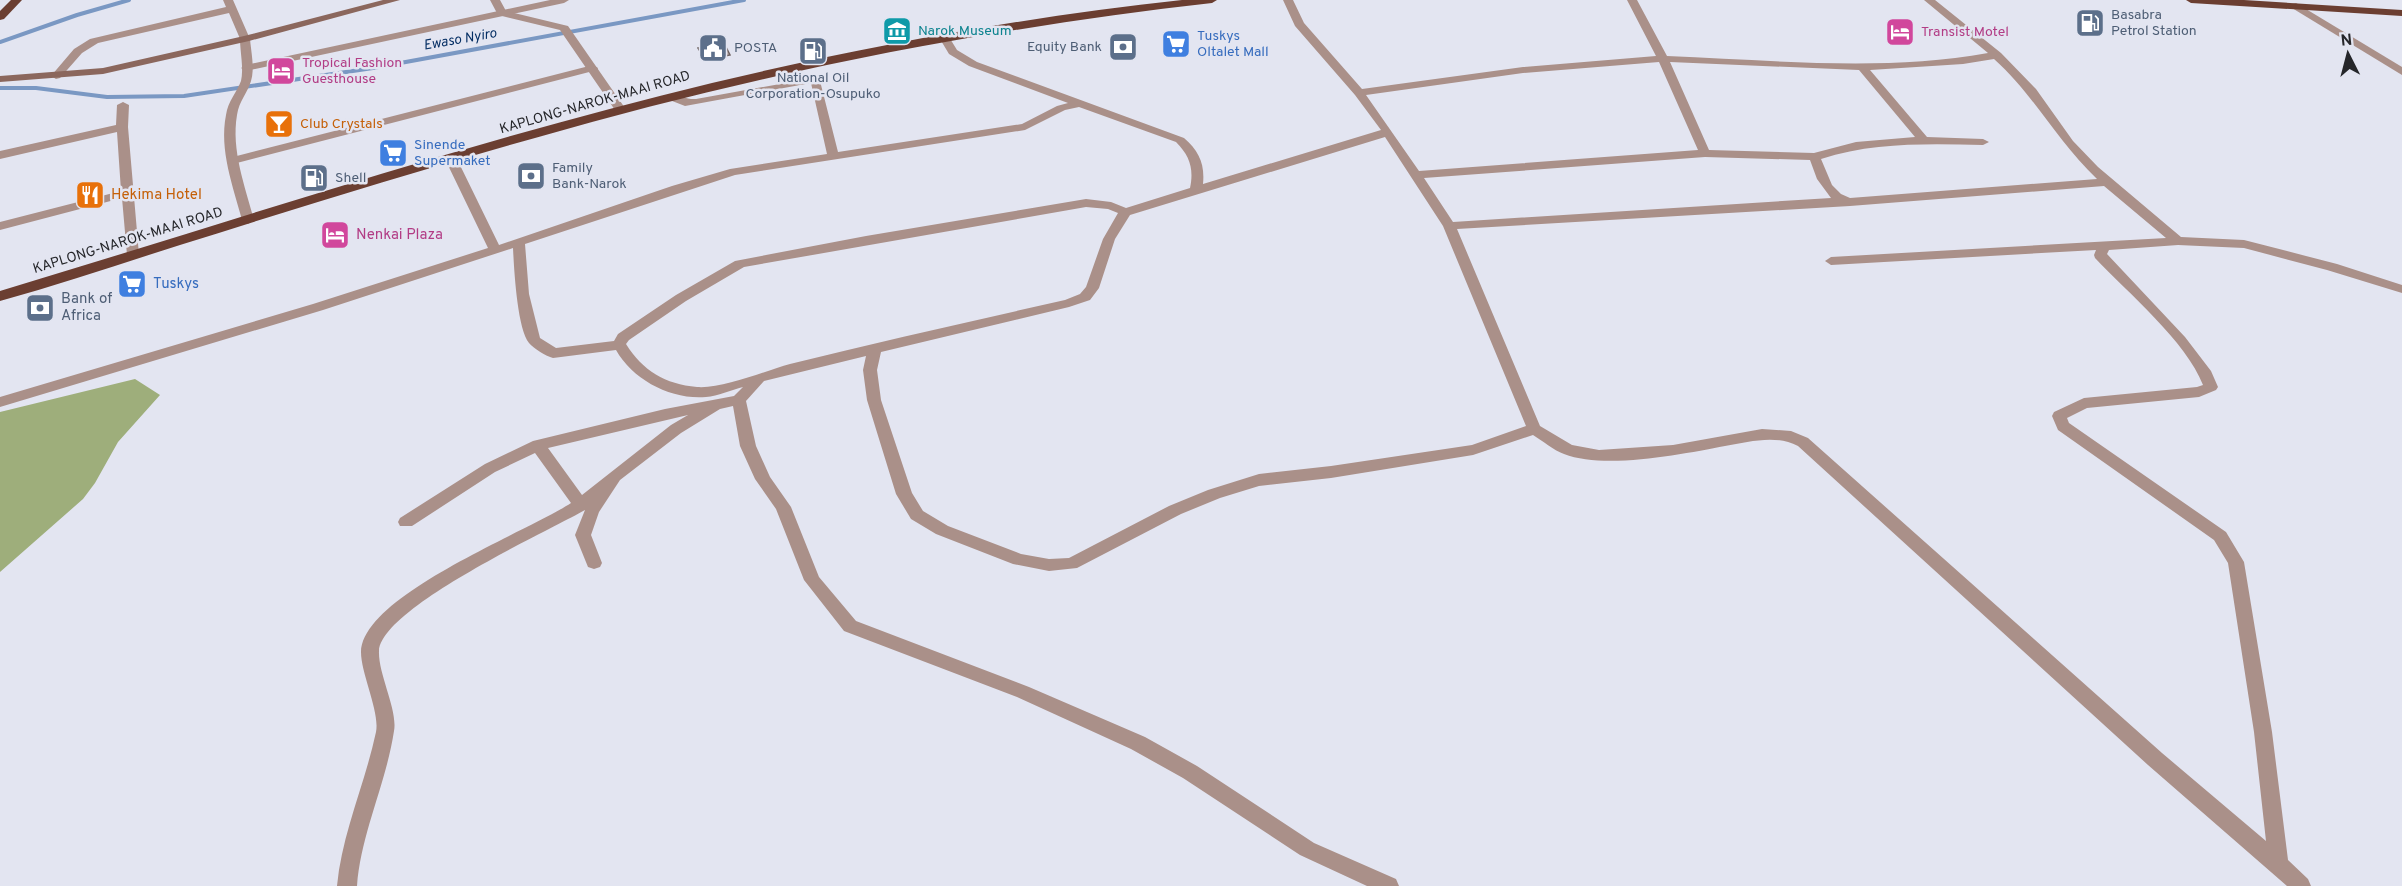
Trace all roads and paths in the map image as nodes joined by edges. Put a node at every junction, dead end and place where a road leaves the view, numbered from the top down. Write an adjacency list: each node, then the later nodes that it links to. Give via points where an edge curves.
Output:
1 (17, 0): 14 (highway)
2 (395, 0): 15 (main road)
3 (495, 0): 12 (street)
4 (564, 0): 12 (street)
5 (1212, 0): 16 (highway, KAPLONG-NAROK-MAAI ROAD)
6 (1288, 0): 25 (street, via 1299,24)
7 (1632, 0): 18 (street)
8 (1929, 0): 17 (street)
9 (2191, 0): 11 (highway)
10 (230, 5): 15 (street); 23 (street, via 94,41 78,51)
11 (2296, 6): 13 (highway); 22 (street)
12 (502, 13): 20 (street); 21 (street, via 564,28)
13 (2402, 13)
14 (0, 17)
15 (244, 39): 20 (street); 23 (main road, via 103,71)
16 (945, 39): 26 (highway, KAPLONG-NAROK-MAAI ROAD, via 765,74); 27 (street, via 953,52 973,64)
17 (1997, 55): 19 (street); 41 (street, via 2027,84 2049,110 2055,126)
18 (1663, 59): 19 (street); 25 (street, via 1523,70); 34 (street)
19 (1862, 67): 32 (street)
20 (246, 68): 39 (street, via 246,81 236,93 228,122)
21 (593, 68): 29 (street); 39 (street)
22 (2402, 72)
23 (56, 76): 24 (main road)
24 (0, 79)
25 (1359, 93): 31 (street)
26 (672, 97): 29 (highway, KAPLONG-NAROK-MAAI ROAD); 36 (street, via 685,103 696,102 815,79)
27 (1081, 103): 36 (street, via 1061,108 1025,127); 42 (street, via 1179,140 1197,162)
28 (123, 105): 30 (street)
29 (621, 111): 38 (highway, KAPLONG-NAROK-MAAI ROAD)
30 (122, 127): 35 (street); 43 (street)
31 (1388, 132): 40 (street); 42 (street)
32 (1923, 140): 33 (street); 37 (street, via 1854,146)
33 (1983, 142)
34 (1705, 153): 37 (street); 40 (street)
35 (0, 155)
36 (833, 157): 50 (street, via 723,175)
37 (1815, 158): 44 (street, via 1833,195)
38 (451, 159): 46 (highway, KAPLONG-NAROK-MAAI ROAD); 52 (street)
39 (232, 160): 46 (street)
40 (1414, 175): 48 (street)
41 (2107, 182): 44 (street); 49 (street)
42 (1196, 191): 45 (street)
43 (126, 193): 47 (street); 53 (street)
44 (1844, 201): 48 (street)
45 (1125, 212): 57 (street, via 1086,203 740,264 681,298 623,337); 58 (street, via 1085,297)
46 (248, 220): 53 (highway, KAPLONG-NAROK-MAAI ROAD)
47 (0, 226)
48 (1449, 226): 63 (street)
49 (2178, 241): 51 (street); 55 (street, via 2244,244)
50 (519, 243): 52 (street); 57 (street, via 522,294 534,340 553,353)
51 (2104, 246): 54 (street); 69 (street, via 2100,255 2183,343 2210,378 2211,387 2199,392 2084,403 2059,416 2063,426 2220,536 2236,562)
52 (495, 250): 61 (street)
53 (133, 255): 56 (highway, KAPLONG-NAROK-MAAI ROAD)
54 (1831, 261)
55 (2402, 290)
56 (0, 296)
57 (619, 345): 59 (street, via 628,360 645,374 675,388 707,392)
58 (874, 350): 59 (street); 63 (street, via 870,370 874,400 904,494 917,515 942,530 1019,560 1049,565 1071,564 1175,510 1259,480 1473,450)
59 (758, 379): 60 (street)
60 (739, 400): 62 (street); 71 (street, via 748,446 763,479 783,507 812,580 850,626 1023,692 1138,743 1190,772 1307,849)
61 (0, 402)
62 (716, 405): 64 (street); 65 (street, via 676,429)
63 (1534, 429): 69 (street, via 1568,450 1599,455 1673,450 1762,434 1791,436 1803,442 2156,759)
64 (538, 445): 66 (street); 67 (street, via 490,468)
65 (615, 476): 66 (street); 68 (street, via 592,511 583,535)
66 (581, 505): 70 (street, via 443,579 401,609 370,642 386,729 349,862)
67 (406, 522)
68 (594, 563)
69 (2279, 864): 72 (street)
70 (347, 886)
71 (1389, 886)
72 (2301, 886)

